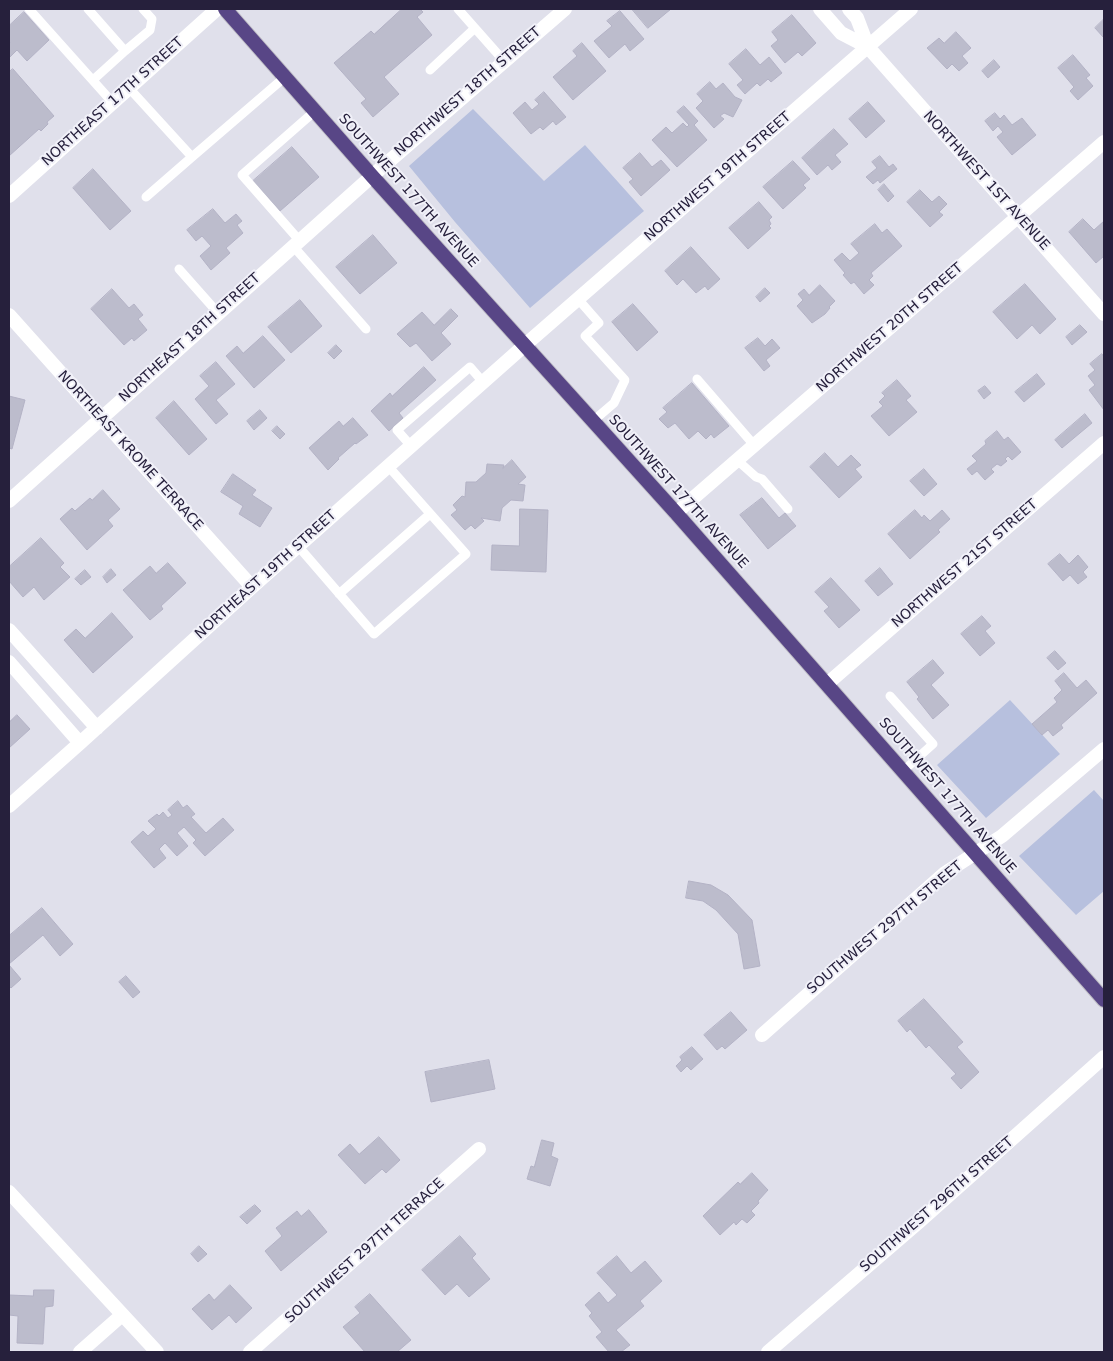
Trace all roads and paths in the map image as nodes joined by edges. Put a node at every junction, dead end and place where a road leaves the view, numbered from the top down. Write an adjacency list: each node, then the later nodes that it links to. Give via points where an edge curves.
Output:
1 (29, 9): 17 (lane)
2 (88, 9): 13 (lane)
3 (143, 9): 13 (lane, via 152,19 150,30)
4 (217, 9): 18 (street, NORTHEAST 17TH STREET)
5 (225, 9): 16 (highway, SOUTHWEST 177TH AVENUE)
6 (458, 9): 11 (lane)
7 (565, 9): 14 (street, NORTHWEST 18TH STREET)
8 (820, 9): 12 (street, NORTHWEST 1ST AVENUE, via 841,33)
9 (849, 9): 12 (street, NORTHWEST 1ST AVENUE, via 857,18)
10 (912, 9): 12 (street, NORTHWEST 19TH STREET)
11 (475, 28): 14 (lane); 15 (lane)
12 (868, 47): 26 (street, NORTHWEST 1ST AVENUE); 29 (street, NORTHWEST 19TH STREET)
13 (125, 51): 17 (lane)
14 (504, 61): 23 (street, NORTHWEST 18TH STREET)
15 (430, 70)
16 (285, 77): 20 (highway, SOUTHWEST 177TH AVENUE); 22 (lane)
17 (93, 80): 19 (lane)
18 (129, 88): 19 (street, NORTHEAST 17TH STREET); 22 (lane)
19 (113, 102): 24 (street, NORTHEAST 17TH STREET)
20 (315, 111): 23 (highway, SOUTHWEST 177TH AVENUE); 27 (lane, via 242,175)
21 (1104, 142): 26 (street, NORTHWEST 20TH STREET)
22 (192, 157): 25 (lane)
23 (372, 176): 27 (street, NORTHEAST 18TH STREET); 34 (highway, SOUTHWEST 177TH AVENUE)
24 (9, 196)
25 (146, 197)
26 (1019, 217): 31 (street, NORTHWEST 1ST AVENUE); 40 (street, NORTHWEST 20TH STREET)
27 (296, 243): 30 (street, NORTHEAST 18TH STREET); 33 (lane)
28 (179, 269): 30 (lane)
29 (578, 299): 34 (street, NORTHWEST 19TH STREET); 38 (lane, via 599,323 585,336 625,380 614,403)
30 (218, 313): 37 (street, NORTHEAST 18TH STREET)
31 (1104, 314)
32 (9, 315): 37 (street, NORTHEAST KROME TERRACE)
33 (366, 329)
34 (525, 345): 36 (street, NORTHEAST 19TH STREET); 38 (highway, SOUTHWEST 177TH AVENUE)
35 (697, 379): 40 (lane)
36 (483, 382): 41 (street, NORTHEAST 19TH STREET); 41 (lane, via 470,367 397,430)
37 (102, 419): 44 (street, NORTHEAST 18TH STREET); 49 (street, NORTHEAST KROME TERRACE)
38 (593, 422): 46 (highway, SOUTHWEST 177TH AVENUE)
39 (1104, 444): 53 (street, NORTHWEST 21ST STREET)
40 (754, 445): 42 (street, NORTHWEST 20TH STREET)
41 (411, 446): 43 (street, NORTHEAST 19TH STREET)
42 (737, 460): 45 (lane, via 762,479); 46 (street, NORTHWEST 20TH STREET)
43 (388, 466): 47 (lane); 48 (street, NORTHEAST 19TH STREET)
44 (9, 501)
45 (788, 509)
46 (676, 513): 53 (highway, SOUTHWEST 177TH AVENUE)
47 (430, 514): 50 (lane); 50 (lane, via 466,554 396,616 374,634)
48 (298, 546): 49 (street, NORTHEAST 19TH STREET); 50 (lane)
49 (252, 587): 55 (street, NORTHEAST 19TH STREET)
50 (339, 594)
51 (9, 630): 55 (street)
52 (9, 662): 56 (street)
53 (827, 684): 58 (highway, SOUTHWEST 177TH AVENUE)
54 (890, 696): 58 (lane, via 933,744)
55 (96, 728): 56 (street, NORTHEAST 19TH STREET)
56 (80, 743): 59 (street, NORTHEAST 19TH STREET)
57 (1104, 749): 60 (street, SOUTHWEST 297TH STREET, via 1002,836)
58 (902, 771): 60 (highway, SOUTHWEST 177TH AVENUE)
59 (9, 806)
60 (975, 854): 61 (highway, SOUTHWEST 177TH AVENUE); 62 (street, SOUTHWEST 297TH STREET, via 945,873)
61 (1104, 1000)
62 (762, 1035)
63 (1104, 1057): 70 (street, SOUTHWEST 296TH STREET)
64 (480, 1149): 69 (street, SOUTHWEST 297TH TERRACE)
65 (9, 1192): 66 (street)
66 (122, 1315): 67 (street); 68 (street)
67 (80, 1352)
68 (158, 1352)
69 (250, 1352)
70 (768, 1352)

